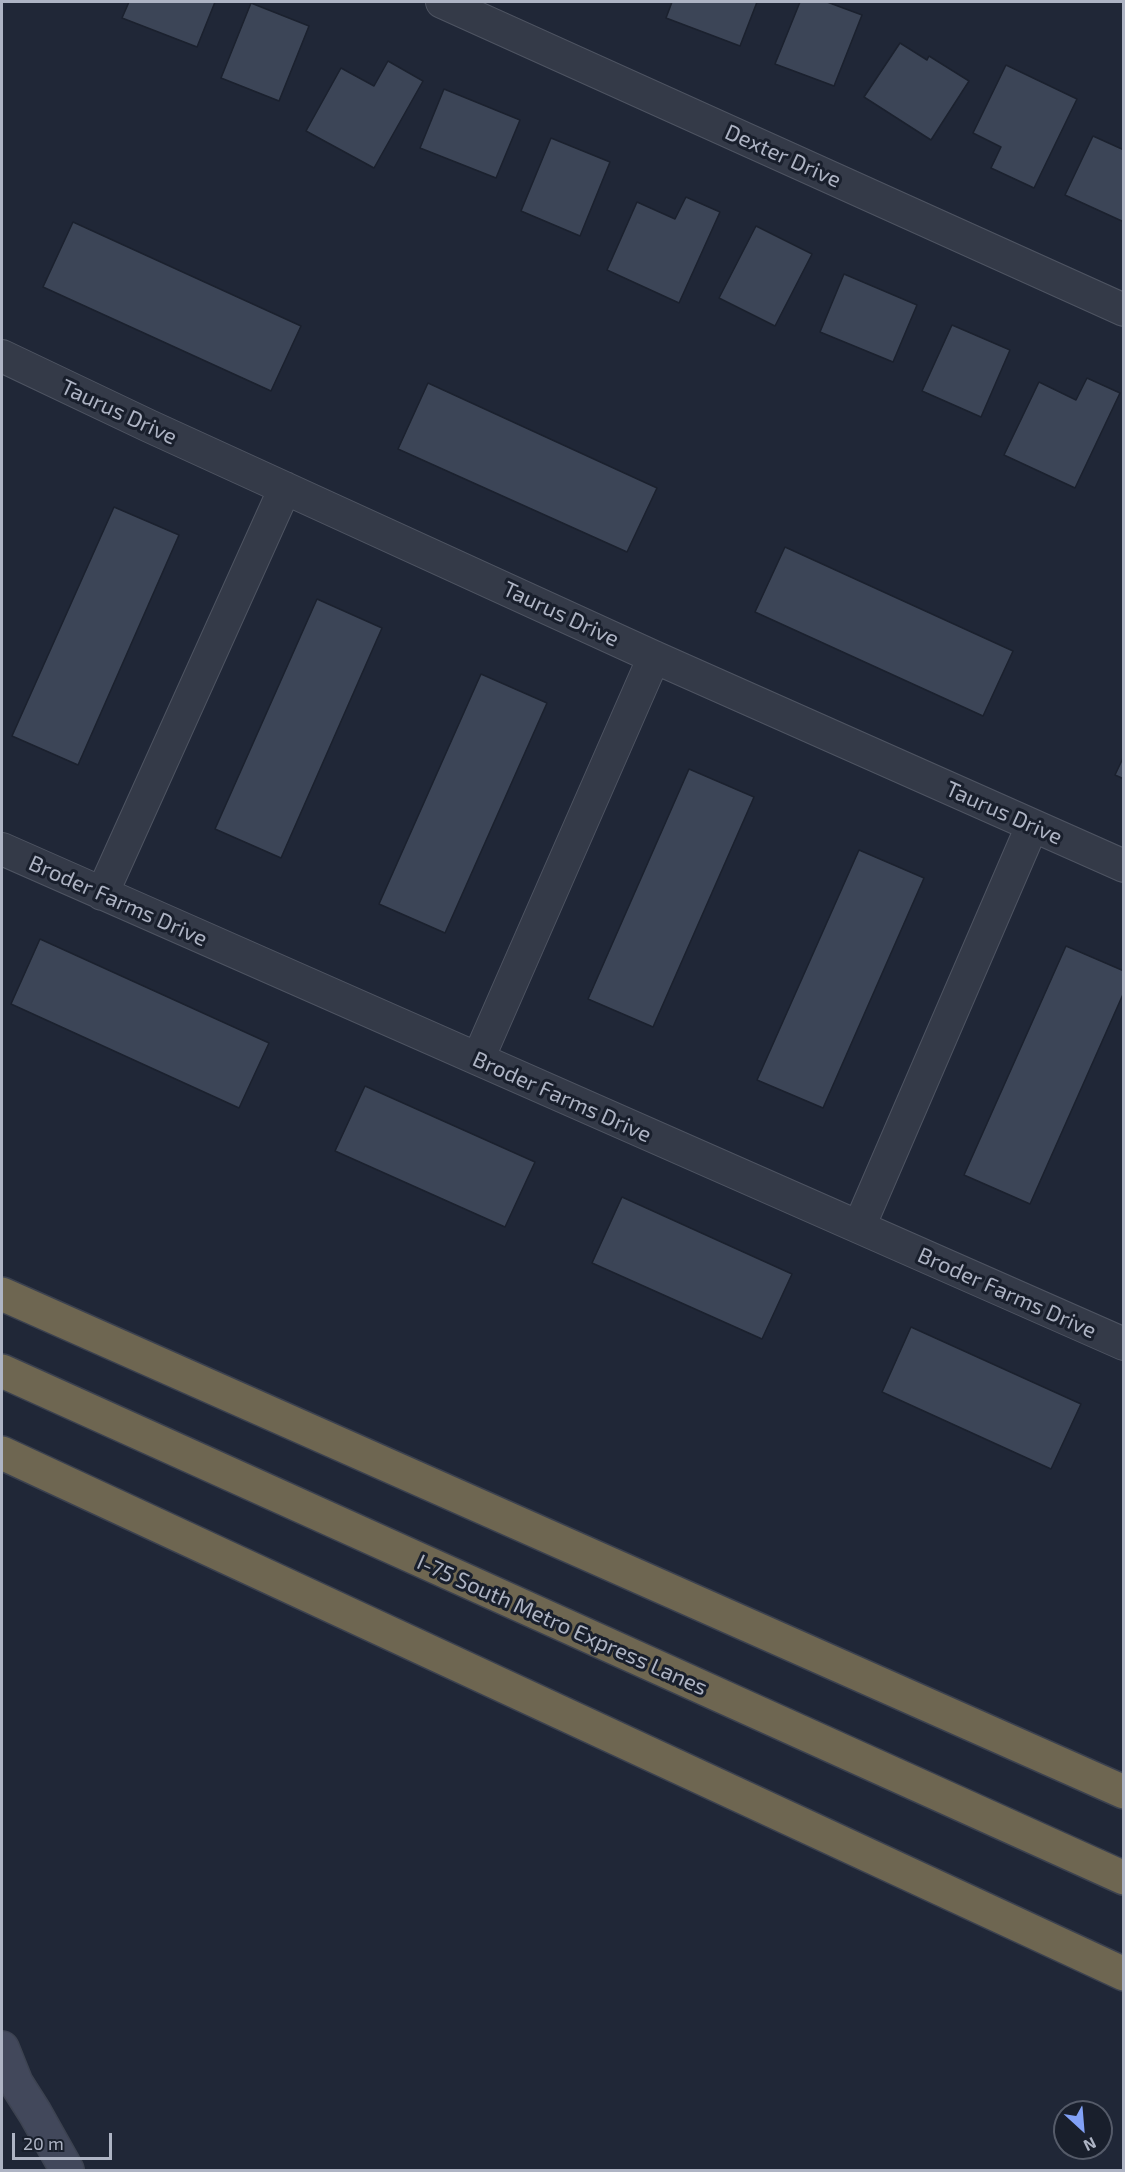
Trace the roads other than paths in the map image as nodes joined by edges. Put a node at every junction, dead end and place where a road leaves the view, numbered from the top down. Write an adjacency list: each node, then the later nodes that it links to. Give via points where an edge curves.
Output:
1 (442, 2): 2 (street, Dexter Drive)
2 (1124, 310)
3 (2, 356): 4 (street, Taurus Drive)
4 (285, 488): 5 (street, Taurus Drive); 9 (street)
5 (654, 657): 6 (street, Taurus Drive); 10 (street)
6 (1032, 826): 8 (street, Taurus Drive); 11 (street)
7 (2, 849): 9 (street, Broder Farms Drive)
8 (1124, 866)
9 (102, 894): 10 (street, Broder Farms Drive)
10 (478, 1059): 11 (street, Broder Farms Drive)
11 (859, 1227): 13 (street, Broder Farms Drive)
12 (2, 1294): 16 (highway)
13 (1124, 1344)
14 (2, 1371): 17 (highway, I-75 South Metro Express Lanes)
15 (2, 1453): 18 (highway)
16 (1124, 1792)
17 (1124, 1878)
18 (1124, 1974)
19 (2, 2048): 20 (street)
20 (9, 2084): 21 (street, via 35,2113)
21 (67, 2170)

